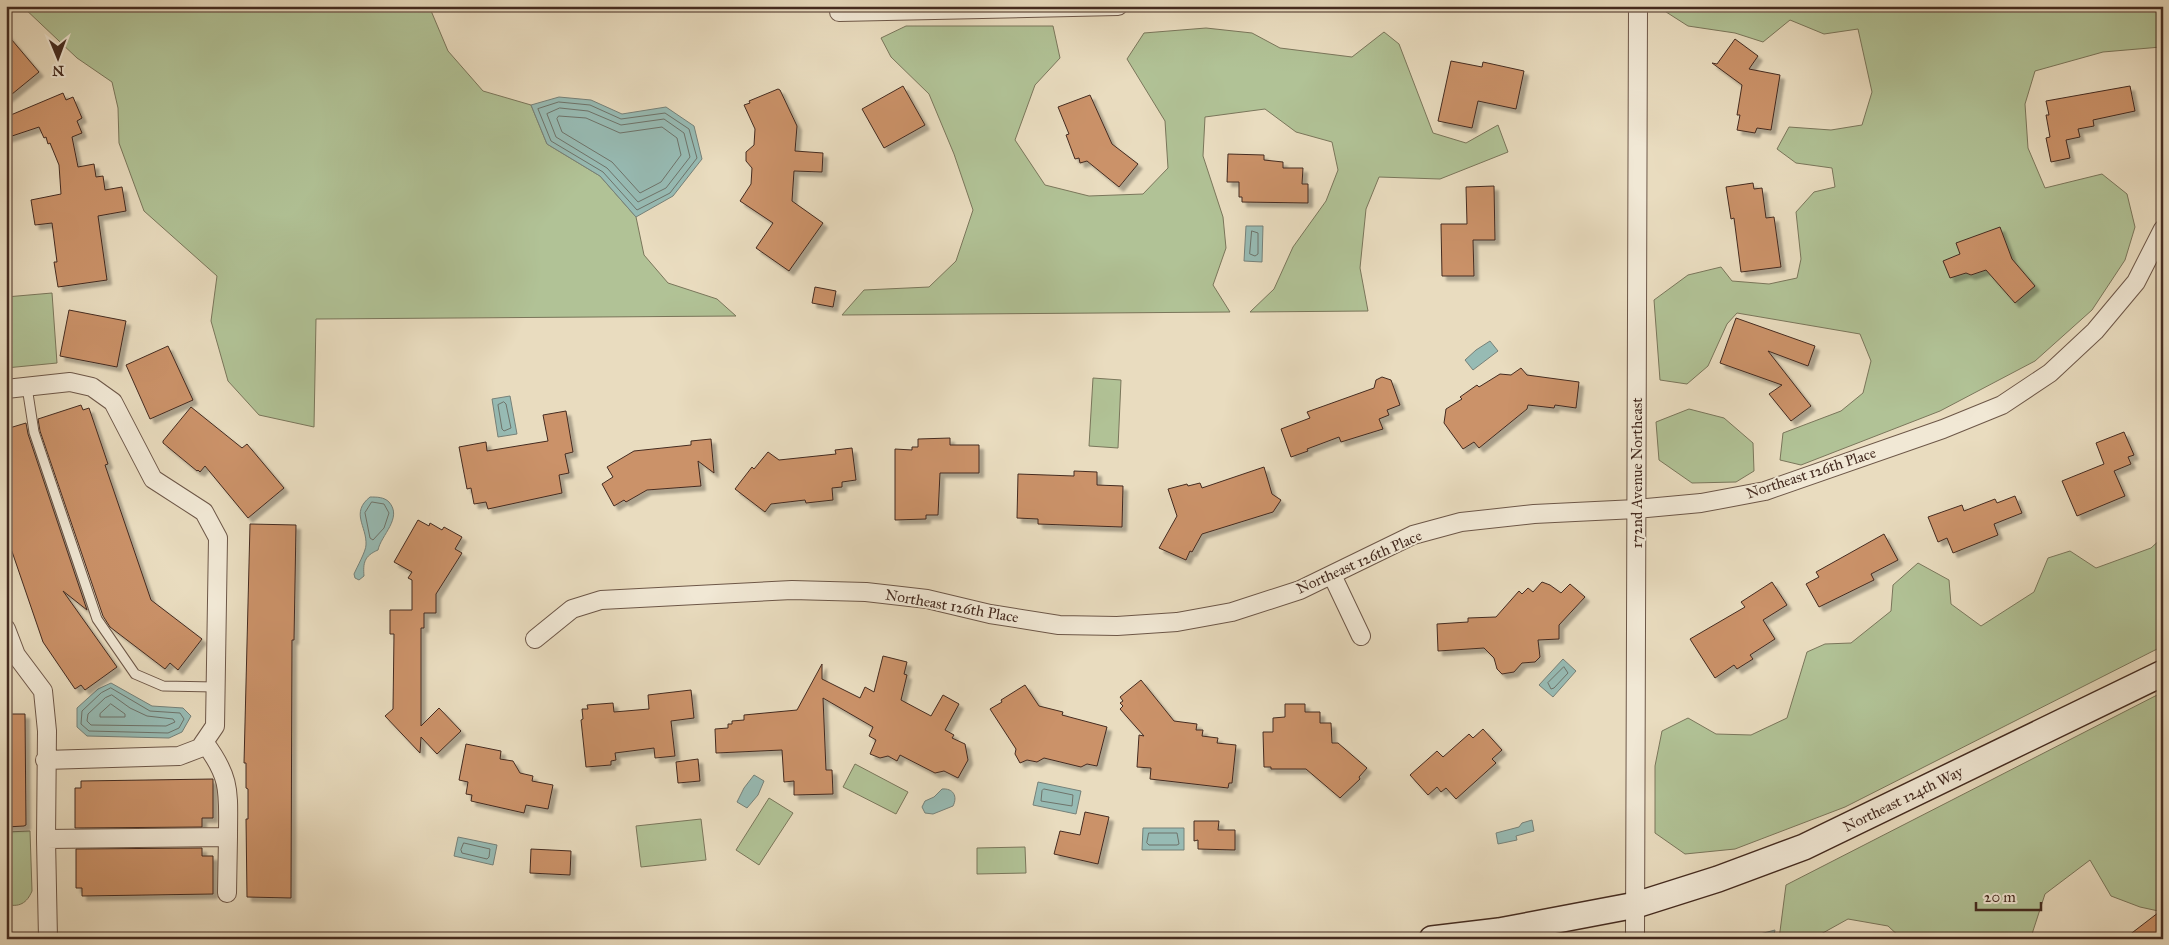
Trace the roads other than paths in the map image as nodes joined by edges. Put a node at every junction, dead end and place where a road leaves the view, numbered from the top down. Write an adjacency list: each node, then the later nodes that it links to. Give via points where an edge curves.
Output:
1 (1118, 6): 3 (street)
2 (1638, 6): 7 (street, 172nd Avenue Northeast)
3 (840, 12)
4 (2163, 229): 7 (street, Northeast 126th Place, via 2136,282 2096,331 2050,373 2002,405 1944,429 1765,491 1701,503)
5 (27, 387): 6 (street); 13 (lane, via 34,432 97,619 135,674 163,686); 13 (street, via 70,382 92,387 113,402 153,479 204,512 218,538)
6 (6, 389)
7 (1636, 509): 8 (street, Northeast 126th Place, via 1534,514 1461,522 1413,535); 19 (street, 172nd Avenue Northeast)
8 (1332, 575): 10 (street); 11 (street, Northeast 126th Place, via 1300,590 1232,612 1177,622 1060,625 892,595 792,590 601,600 572,608)
9 (6, 629): 15 (street, via 16,655 43,691 47,730)
10 (1361, 636)
11 (536, 639)
12 (2163, 673): 19 (street, Northeast 124th Way, via 1804,848)
13 (214, 687): 14 (street, via 214,726)
14 (204, 742): 15 (street, via 200,748 179,756); 16 (street, via 228,784)
15 (45, 760): 17 (street)
16 (228, 837): 17 (street); 18 (street)
17 (46, 839): 20 (street)
18 (227, 893)
19 (1636, 905): 21 (street, Northeast 124th Way, via 1499,932); 22 (street, 172nd Avenue Northeast)
20 (48, 939)
21 (1432, 939)
22 (1635, 939)

